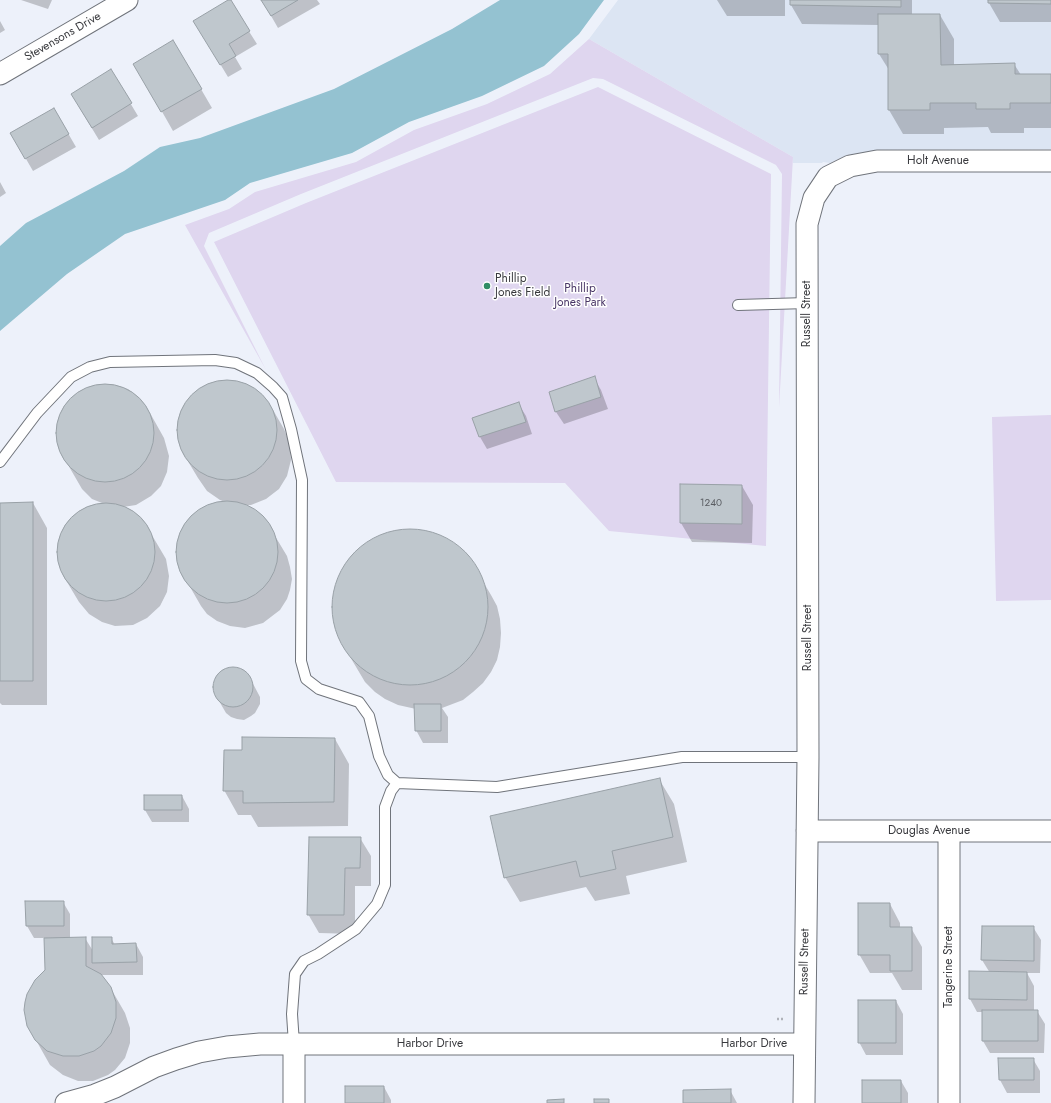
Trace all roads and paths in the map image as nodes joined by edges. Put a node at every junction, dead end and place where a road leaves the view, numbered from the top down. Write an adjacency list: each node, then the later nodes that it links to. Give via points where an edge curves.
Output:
1 (127, 0): 2 (street, Stevensons Drive)
2 (0, 74)
3 (1051, 161): 4 (street, Holt Avenue, via 877,161 850,166)
4 (828, 177): 5 (street, Russell Street, via 814,198 807,224)
5 (807, 303): 6 (lane); 8 (street, Russell Street)
6 (738, 305)
7 (0, 462): 9 (lane, via 37,413 71,377 90,367 110,362 215,360 236,363 257,373 282,398 302,480 301,662 306,679 319,689 359,702 369,716 379,756 388,775)
8 (808, 757): 9 (lane, via 682,757 497,787); 10 (street, Russell Street)
9 (397, 783): 13 (lane, via 385,807 385,885 377,904 356,929 304,961 295,974 292,1014)
10 (807, 831): 11 (street, Douglas Avenue); 14 (street, Russell Street)
11 (949, 831): 12 (street, Douglas Avenue); 18 (street, Tangerine Street)
12 (1051, 831)
13 (294, 1044): 14 (street, Harbor Drive); 15 (street, Harbor Drive, via 260,1044 199,1052 154,1068 95,1095); 16 (street)
14 (804, 1044): 17 (street, Russell Street)
15 (66, 1103)
16 (294, 1103)
17 (804, 1103)
18 (949, 1103)

